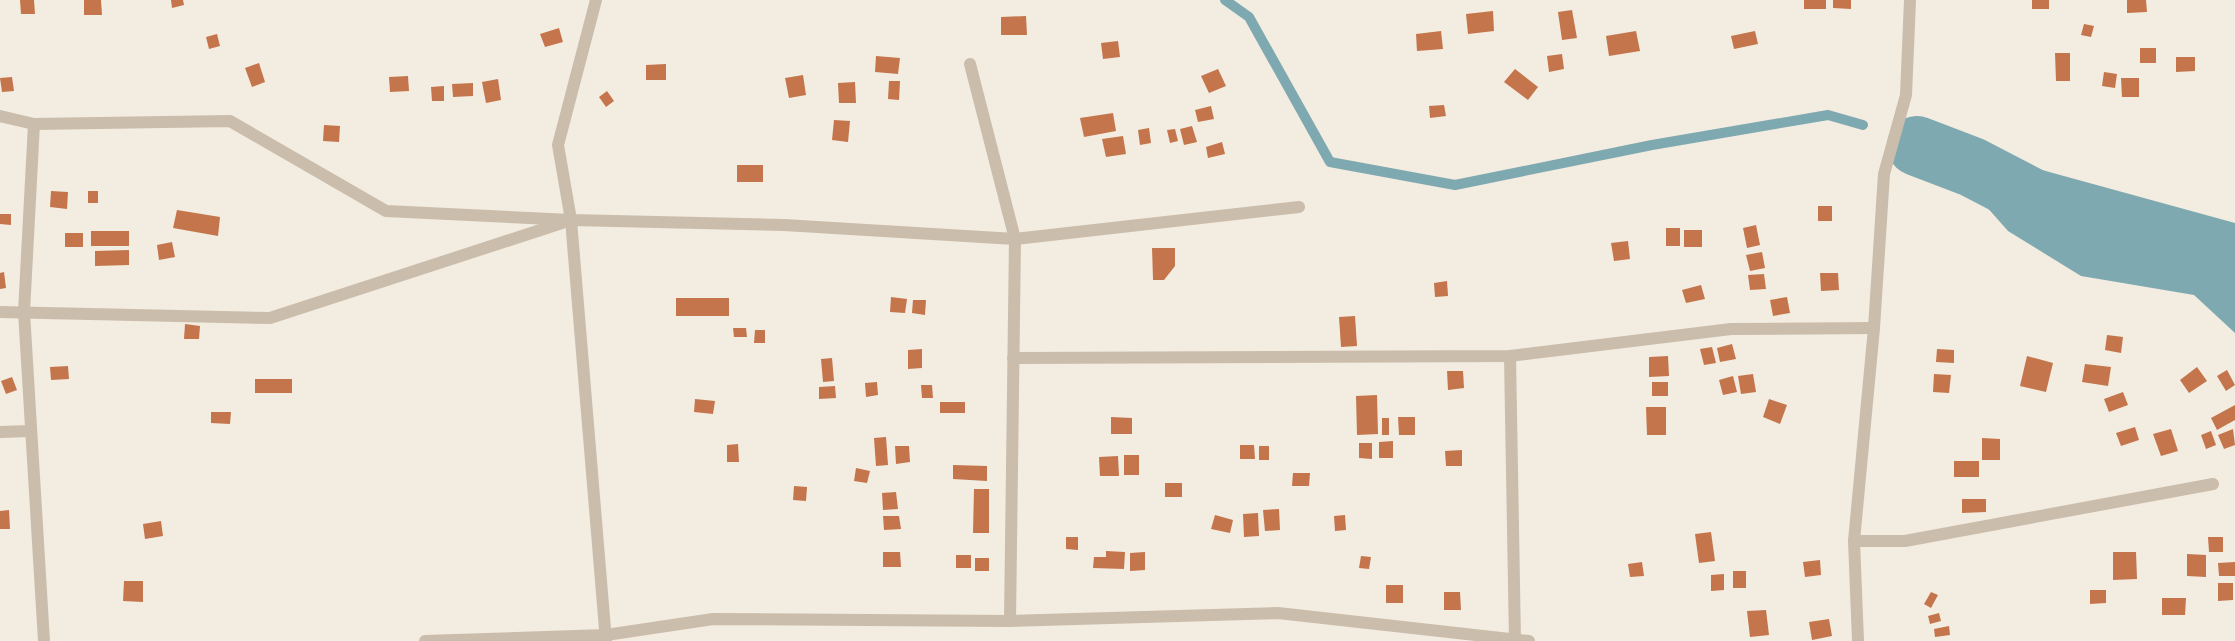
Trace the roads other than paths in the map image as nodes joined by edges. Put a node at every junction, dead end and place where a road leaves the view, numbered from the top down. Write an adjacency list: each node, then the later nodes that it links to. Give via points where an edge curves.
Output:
1 (596, 0): 7 (street, via 558,145)
2 (1910, 0): 11 (street, via 1906,95 1884,174)
3 (970, 64): 8 (street)
4 (0, 116): 5 (street)
5 (34, 124): 7 (street, via 230,121 386,211); 10 (street)
6 (1299, 208): 8 (street)
7 (571, 220): 8 (street, via 784,225); 10 (street, via 270,318); 19 (street)
8 (1015, 240): 13 (street)
9 (0, 312): 10 (street)
10 (24, 312): 14 (street)
11 (1874, 328): 12 (street, via 1731,329); 17 (street)
12 (1510, 356): 13 (street); 20 (street)
13 (1013, 358): 18 (street)
14 (30, 431): 15 (street); 21 (street)
15 (0, 432)
16 (2212, 484): 17 (street, via 1905,541)
17 (1854, 541): 24 (street)
18 (1010, 621): 19 (street, via 712,619); 20 (street, via 1278,613)
19 (606, 638): 22 (street)
20 (1515, 640): 23 (street)
21 (44, 641)
22 (425, 641)
23 (1529, 641)
24 (1858, 641)

